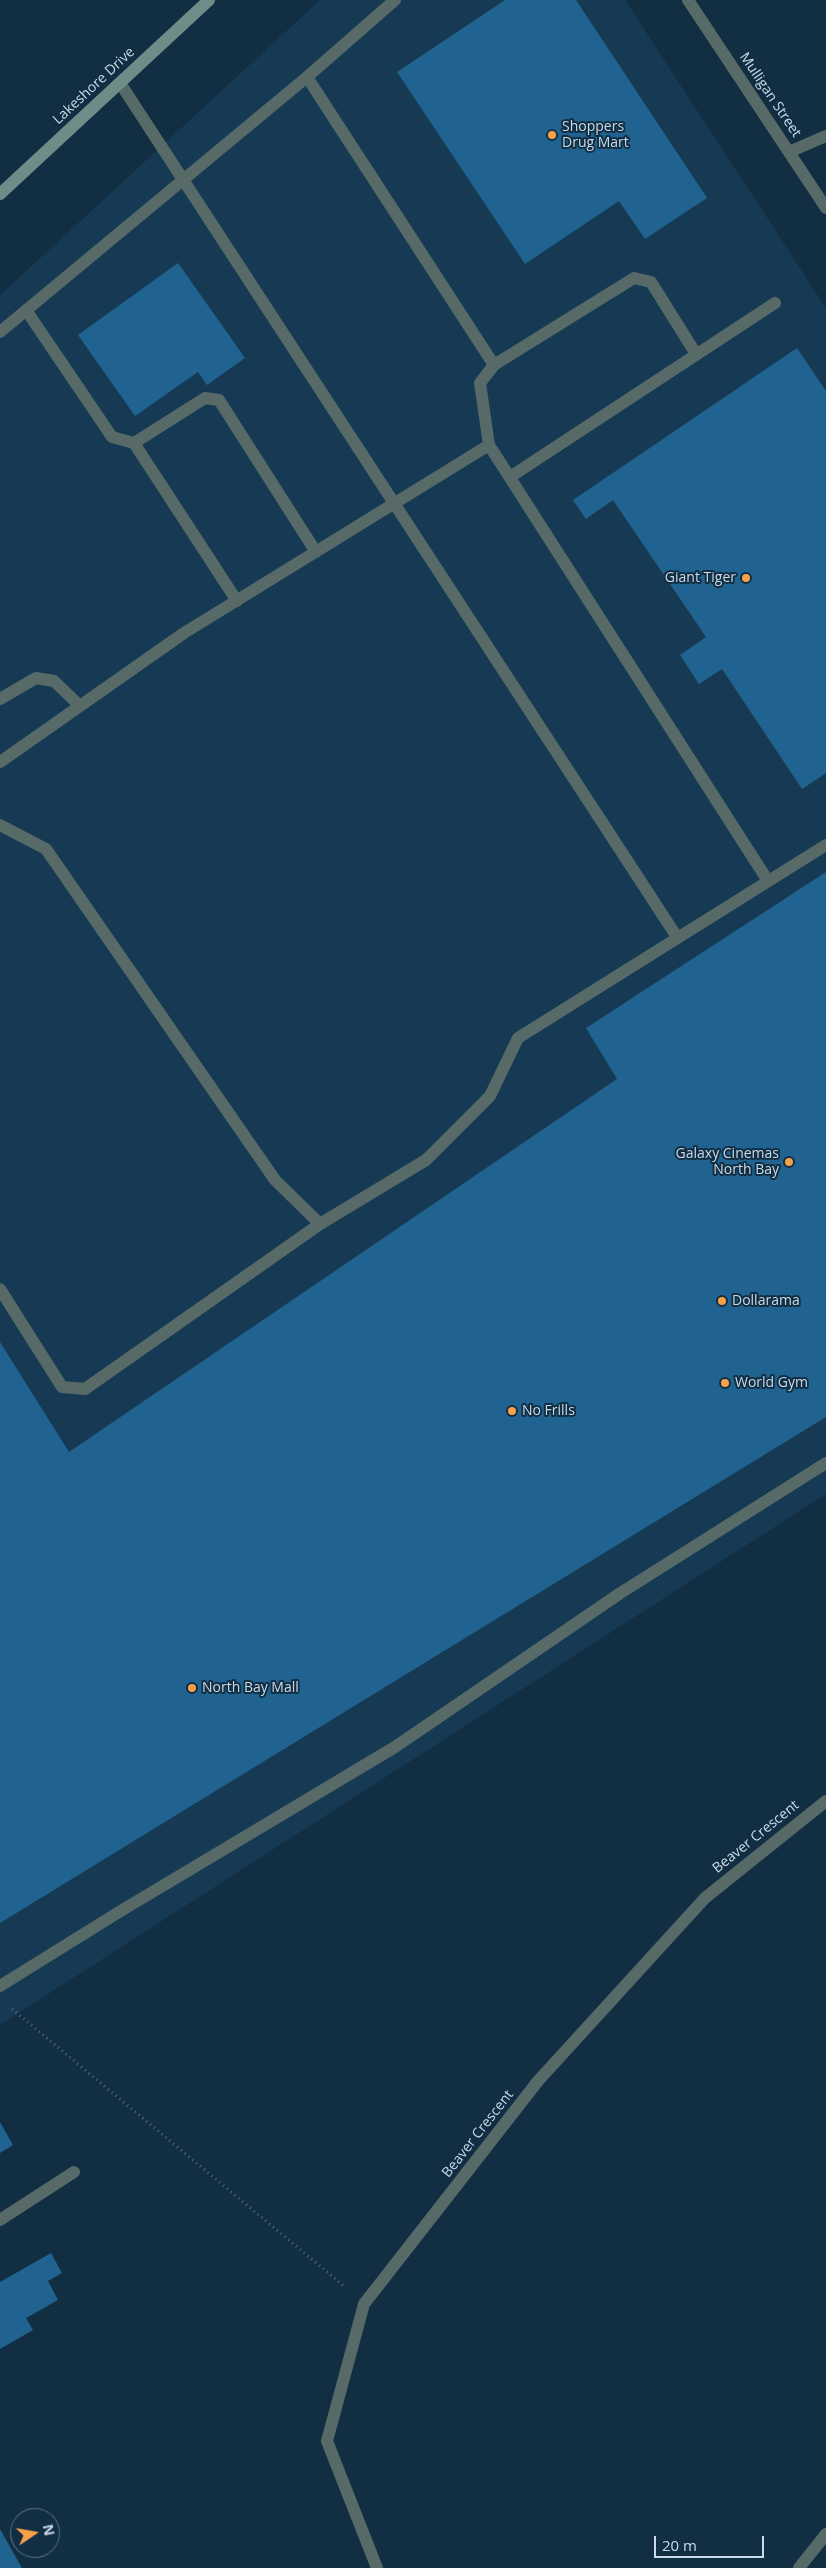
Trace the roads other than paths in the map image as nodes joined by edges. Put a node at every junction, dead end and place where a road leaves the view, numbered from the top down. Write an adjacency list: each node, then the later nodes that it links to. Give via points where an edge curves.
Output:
1 (209, 0): 5 (main road, Lakeshore Drive)
2 (395, 0): 4 (street)
3 (688, 0): 7 (street, Mulligan Street)
4 (307, 77): 8 (street); 15 (street)
5 (120, 83): 8 (street); 9 (main road, Lakeshore Drive)
6 (826, 136): 7 (street)
7 (790, 152): 10 (street, Mulligan Street)
8 (183, 181): 12 (street); 19 (street)
9 (0, 194)
10 (826, 208)
11 (775, 303): 14 (street)
12 (26, 310): 13 (street); 16 (street, via 112,437)
13 (0, 332)
14 (696, 354): 15 (street, via 651,282 634,278); 18 (street)
15 (494, 365): 17 (street, via 480,384)
16 (134, 443): 20 (street, via 205,398 219,400); 21 (street)
17 (489, 445): 18 (street); 19 (street)
18 (510, 477): 27 (street)
19 (395, 505): 20 (street); 28 (street)
20 (316, 552): 21 (street)
21 (237, 601): 23 (street, via 184,633)
22 (0, 699): 23 (street, via 36,678 54,680)
23 (80, 706): 24 (street)
24 (0, 762)
25 (0, 825): 29 (street, via 46,849 275,1180)
26 (826, 845): 27 (street)
27 (768, 881): 28 (street)
28 (677, 937): 29 (street, via 518,1038 490,1096 426,1160)
29 (320, 1224): 30 (street, via 85,1390 62,1387)
30 (0, 1289)
31 (826, 1463): 33 (street, via 619,1594 395,1747)
32 (826, 1800): 37 (street, Beaver Crescent, via 705,1898 538,2081 364,2304 327,2441)
33 (0, 1986)
34 (74, 2172): 35 (street)
35 (0, 2220)
36 (826, 2534): 38 (street)
37 (377, 2568)
38 (799, 2568)

